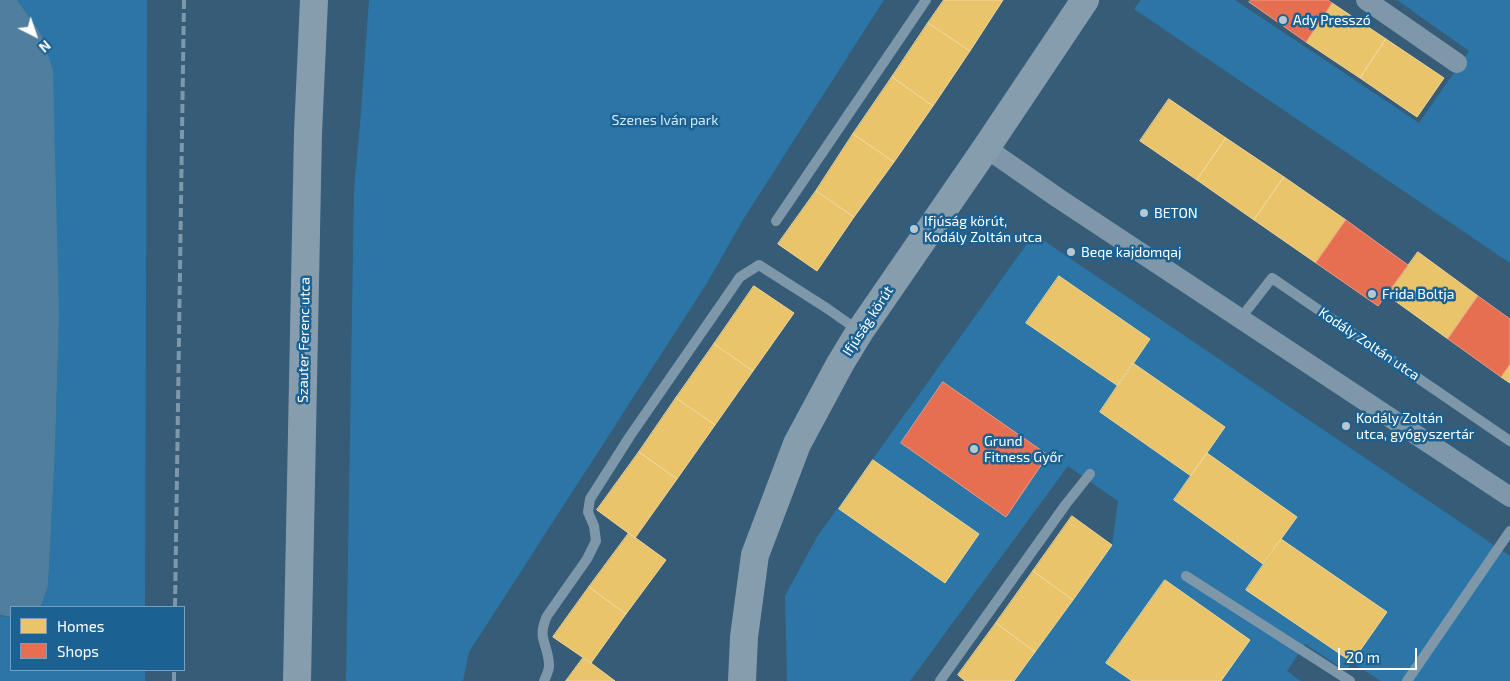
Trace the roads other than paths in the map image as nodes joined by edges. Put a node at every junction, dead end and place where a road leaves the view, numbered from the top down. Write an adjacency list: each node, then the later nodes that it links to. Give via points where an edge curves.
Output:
1 (314, 0): 15 (street, Szauter Ferenc utca, via 307,143)
2 (926, 0): 7 (lane)
3 (1085, 0): 6 (street, Ifjúság körút)
4 (1366, 0): 5 (street)
5 (1457, 63)
6 (986, 148): 8 (street); 9 (street, Ifjúság körút)
7 (776, 221)
8 (1240, 320): 10 (lane, Kodály Zoltán utca, via 1272,278); 12 (street)
9 (860, 331): 16 (lane, via 759,265 740,277 590,499 588,512 596,541 546,616 542,627 549,668); 17 (street, Ifjúság körút, via 797,444 755,555 744,637)
10 (1510, 440)
11 (1090, 474): 18 (lane)
12 (1510, 497)
13 (1510, 531): 20 (lane)
14 (1186, 576): 19 (lane)
15 (297, 681)
16 (544, 681)
17 (742, 681)
18 (940, 681)
19 (1350, 681)
20 (1408, 681)

